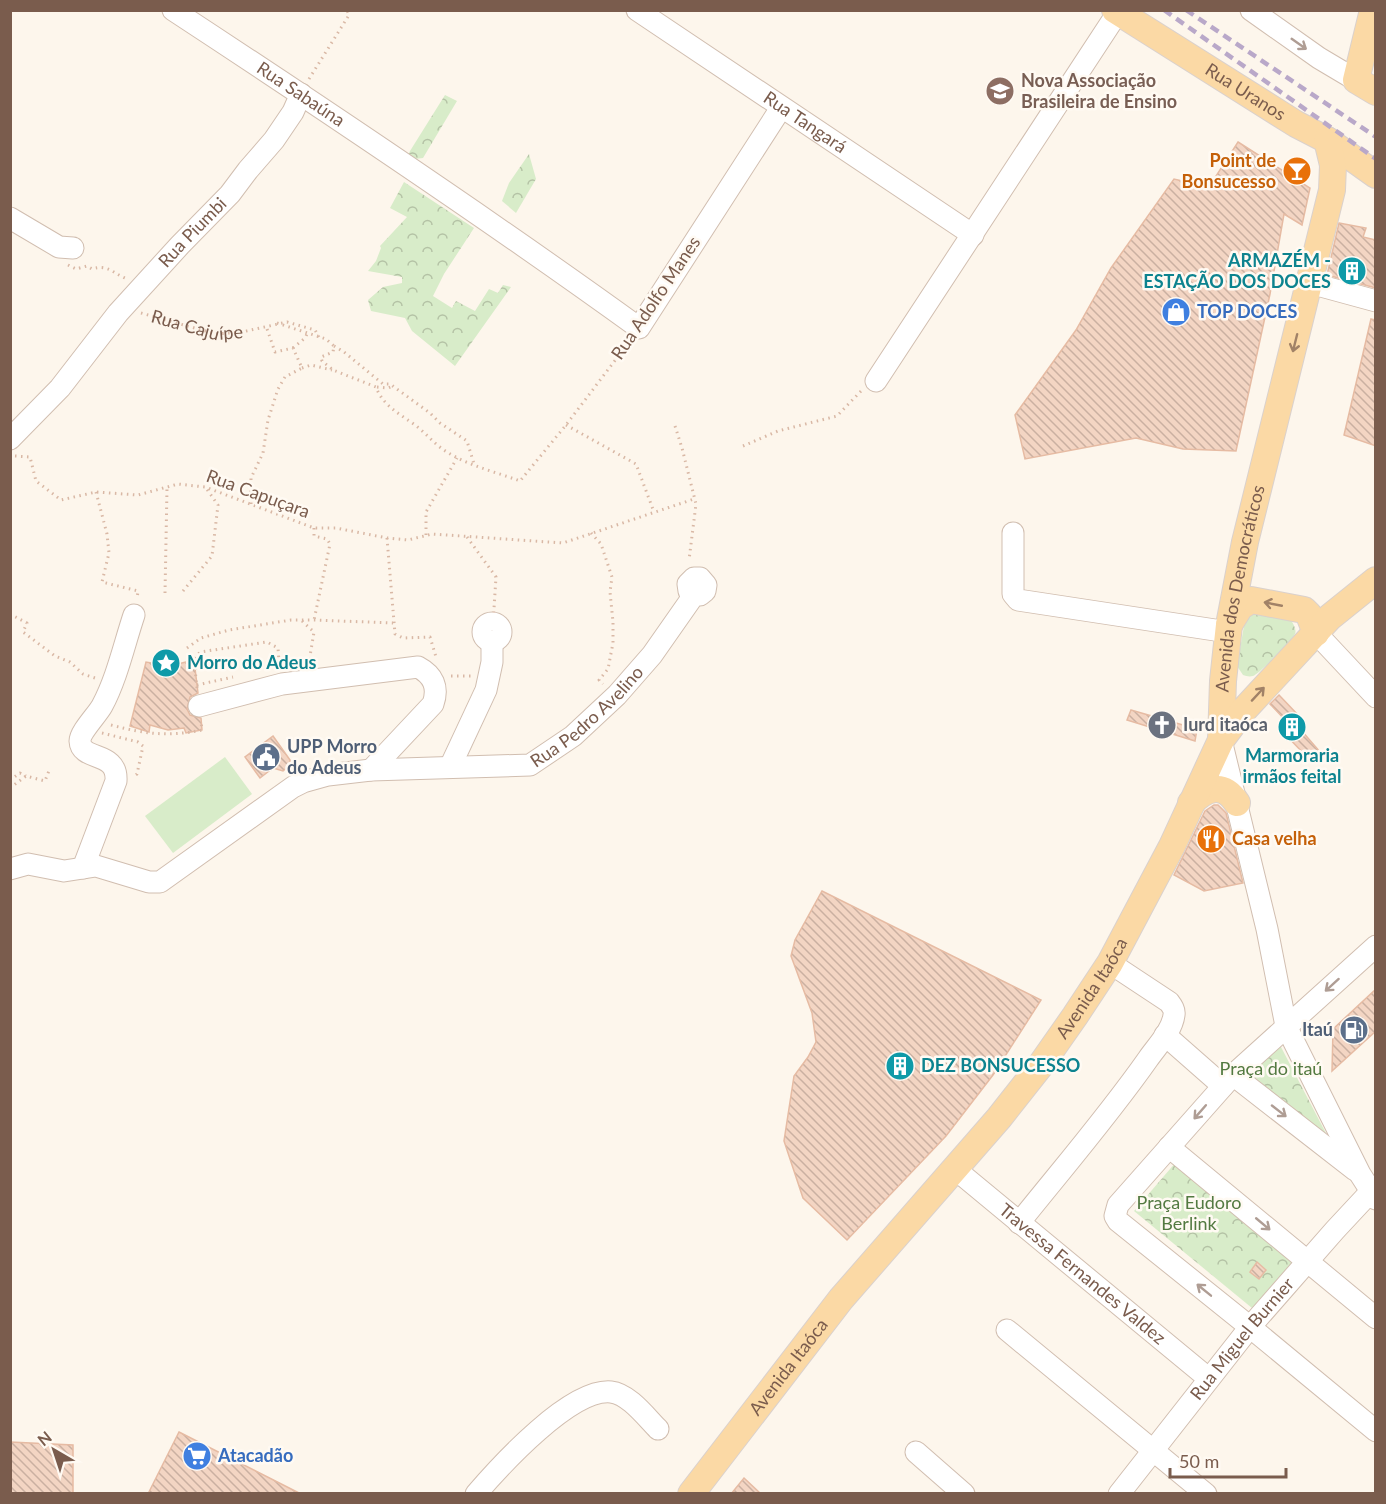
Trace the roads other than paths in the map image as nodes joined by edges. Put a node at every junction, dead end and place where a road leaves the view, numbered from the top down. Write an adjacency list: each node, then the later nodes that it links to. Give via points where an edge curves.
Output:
1 (173, 10): 7 (street, Rua Sabaúna)
2 (637, 10): 8 (street, Rua Tangará)
3 (1251, 10): 6 (street, one-way to 6)
4 (1373, 10): 6 (main road)
5 (1117, 11): 9 (main road, Rua Uranos); 13 (street)
6 (1366, 86)
7 (301, 94): 17 (street, Rua Sabaúna); 19 (street, Rua Piumbi, via 274,140 230,194 118,313 60,388)
8 (780, 108): 13 (street, Rua Tangará); 17 (street, Rua Adolfo Manes)
9 (1327, 140): 10 (main road, Rua Uranos); 11 (main road, Avenida dos Democráticos)
10 (1372, 173): 11 (main road)
11 (1334, 176): 15 (main road, Avenida dos Democráticos)
12 (10, 218): 14 (street)
13 (973, 235): 18 (street)
14 (70, 256)
15 (1310, 283): 16 (street); 24 (main road, Avenida dos Democráticos, one-way to 24, via 1245,542)
16 (1376, 301)
17 (639, 328)
18 (876, 381)
19 (10, 438)
20 (1013, 533): 24 (street, via 1013,594 1018,600)
21 (1376, 580): 26 (main road, Avenida Itaóca)
22 (692, 589): 30 (street, Rua Pedro Avelino, via 652,655 573,736 524,766)
23 (134, 615): 34 (street, via 111,684 80,740 87,752 108,760 117,773)
24 (1229, 628): 26 (main road, one-way to 24, via 1304,610 1251,600 1240,608); 29 (main road, Avenida dos Democráticos)
25 (492, 632): 30 (street, via 486,690)
26 (1316, 633): 28 (street); 29 (main road, Avenida Itaóca, one-way to 26)
27 (198, 695): 31 (street, via 418,667 434,682 436,696 429,711)
28 (1376, 697)
29 (1221, 740): 32 (main road, Avenida Itaóca); 33 (street, Avenida dos Democráticos)
30 (450, 767): 31 (street, Rua Pedro Avelino)
31 (370, 770): 34 (street, Rua Pedro Avelino, via 328,774 303,782 160,882 96,866)
32 (1191, 803): 33 (main road, via 1213,789 1229,794); 37 (main road, Avenida Itaóca)
33 (1237, 803): 38 (street, Avenida dos Democráticos)
34 (83, 868): 35 (street, Rua Pedro Avelino, via 64,871 28,864)
35 (10, 869)
36 (1376, 946): 38 (street, one-way to 38)
37 (1110, 963): 39 (street, via 1172,1006 1174,1016); 42 (main road, Avenida Itaóca, via 1040,1066)
38 (1286, 1026): 40 (street); 43 (street, Avenida dos Democráticos)
39 (1165, 1035): 40 (street); 44 (street, via 1088,1140)
40 (1228, 1080): 41 (street, one-way to 41); 43 (street, one-way to 43)
41 (1169, 1147): 45 (street, one-way to 45); 47 (street, one-way to 41, via 1115,1216 1118,1205)
42 (955, 1169): 44 (street, Travessa Fernandes Valdez); 55 (main road, Avenida Itaóca, via 841,1299)
43 (1370, 1187): 45 (street, Rua Miguel Burnier)
44 (1019, 1222): 49 (street, Travessa Fernandes Valdez)
45 (1307, 1261): 46 (street); 47 (street, Rua Miguel Burnier)
46 (1376, 1318)
47 (1250, 1327): 49 (street, Rua Miguel Burnier); 51 (street)
48 (1007, 1330): 52 (street)
49 (1208, 1378): 52 (street, Rua Miguel Burnier)
50 (658, 1429): 54 (street, via 626,1398 612,1392 599,1393 556,1416 503,1463)
51 (1376, 1431)
52 (1154, 1450): 57 (street, Rua Miguel Burnier); 58 (street)
53 (916, 1452): 56 (street)
54 (476, 1494)
55 (692, 1494)
56 (964, 1494)
57 (1119, 1494)
58 (1206, 1494)

